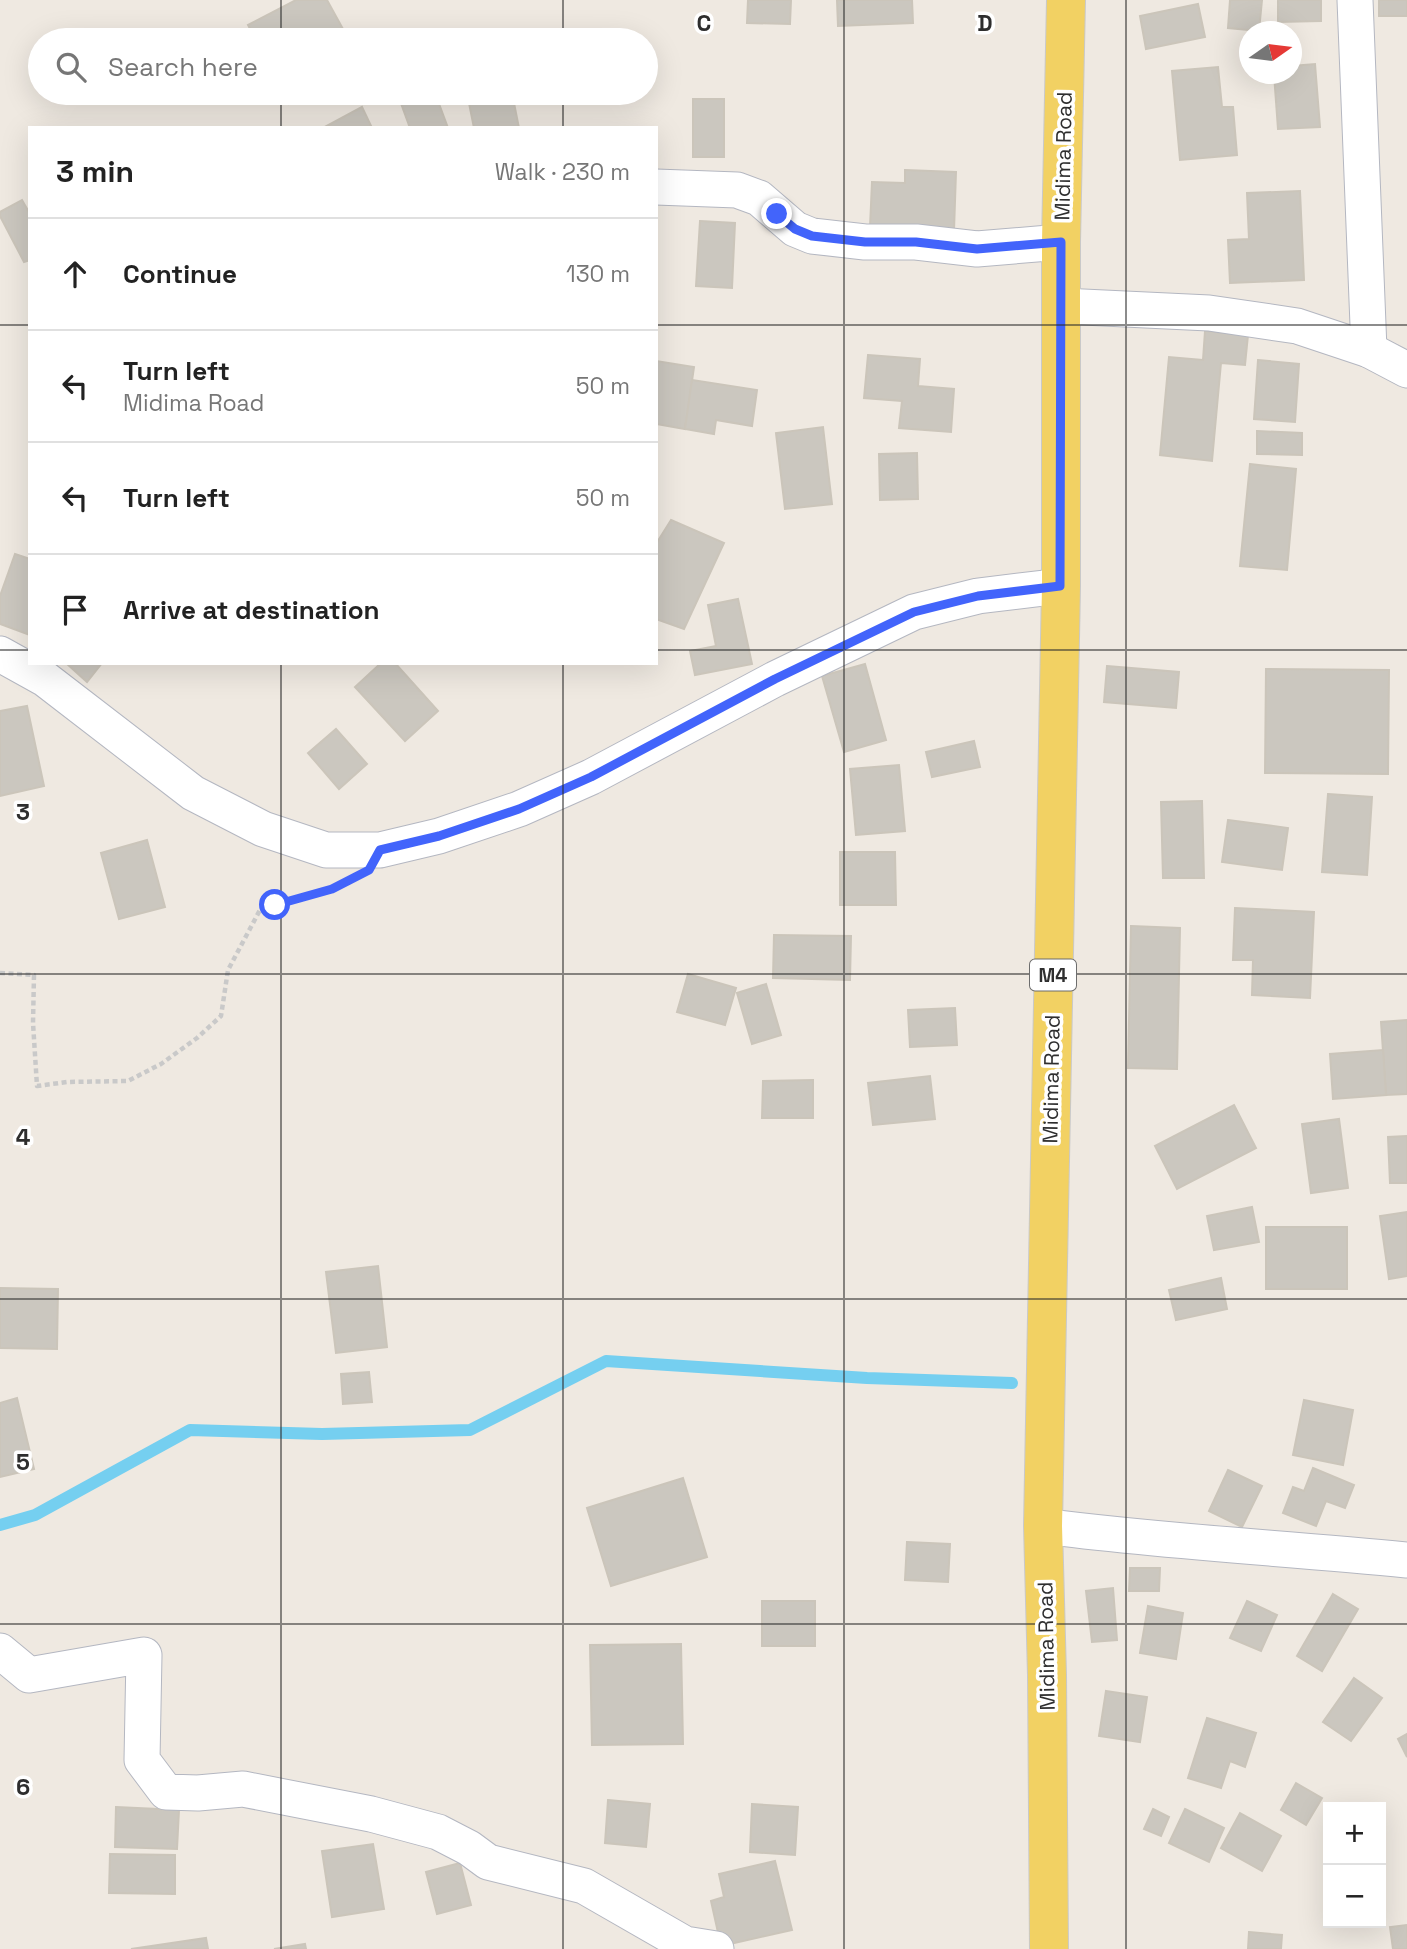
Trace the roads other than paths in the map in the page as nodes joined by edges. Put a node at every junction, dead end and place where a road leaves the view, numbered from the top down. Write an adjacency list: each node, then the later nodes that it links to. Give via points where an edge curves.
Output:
1 (1066, 0): 4 (main road, Midima Road / M4)
2 (1356, 0): 6 (street)
3 (658, 187): 4 (street, via 737,190 759,198 795,229 812,236 977,249)
4 (1061, 242): 5 (main road, Midima Road / M4)
5 (1062, 306): 6 (street, via 1209,313 1297,326); 8 (main road, Midima Road / M4)
6 (1369, 350): 7 (street)
7 (1407, 370)
8 (1060, 586): 9 (street, via 978,596 914,612 775,679 591,777 519,809 380,850 326,850 263,829 193,793 45,679); 10 (main road, Midima Road / M4)
9 (0, 654)
10 (1043, 1526): 11 (street, via 1122,1537); 14 (main road, Midima Road / M4)
11 (1407, 1560)
12 (0, 1651): 13 (street, via 29,1675 144,1654 142,1760 166,1792 243,1789 438,1832 488,1862 584,1886 685,1944)
13 (716, 1949)
14 (1049, 1949)

